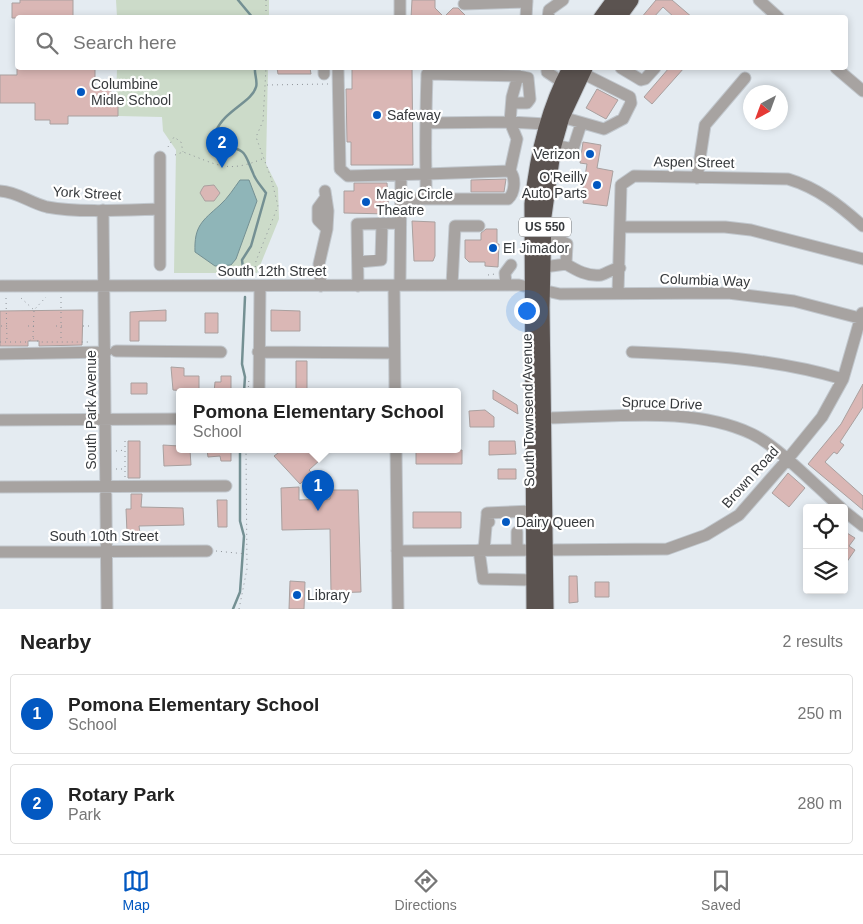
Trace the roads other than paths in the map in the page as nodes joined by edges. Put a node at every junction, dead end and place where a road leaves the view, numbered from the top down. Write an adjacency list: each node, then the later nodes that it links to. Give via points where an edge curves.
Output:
1 (400, 0): 8 (street)
2 (563, 0): 10 (street, via 549,10)
3 (614, 0): 11 (highway)
4 (631, 0): 12 (highway)
5 (759, 0): 13 (street)
6 (527, 1): 7 (street); 9 (street)
7 (464, 4)
8 (400, 15)
9 (526, 15)
10 (548, 15)
11 (603, 15)
12 (620, 15)
13 (776, 15)
14 (338, 70): 36 (street, via 340,169 348,176)
15 (547, 70): 24 (street)
16 (578, 70): 24 (highway, South Townsend Avenue / US 550)
17 (579, 70): 27 (highway, South Townsend Avenue / US 550)
18 (581, 70): 31 (street, via 630,97 631,103 623,119 604,129)
19 (624, 70): 20 (street, via 641,80)
20 (653, 70)
21 (838, 70): 25 (street)
22 (522, 73): 26 (street); 26 (street, via 529,80 530,101); 29 (street, via 426,74)
23 (745, 78): 37 (street, via 706,125)
24 (562, 82): 30 (highway, South Townsend Avenue / US 550)
25 (863, 91)
26 (512, 103): 28 (street)
27 (562, 117): 31 (street); 32 (highway, South Townsend Avenue / US 550)
28 (510, 122): 29 (street); 30 (street); 34 (street, via 517,140)
29 (426, 123): 35 (street)
30 (546, 124): 65 (highway, South Townsend Avenue / US 550, via 532,204)
31 (582, 124): 32 (street, via 573,149)
32 (554, 145): 49 (highway, South Townsend Avenue / US 550)
33 (160, 157): 42 (street)
34 (510, 171): 35 (street); 41 (street, via 514,179 512,195 508,199)
35 (426, 174): 36 (street); 41 (street)
36 (401, 175): 40 (street)
37 (697, 178): 47 (street, Aspen Street, via 788,179 830,198); 48 (street, Aspen Street, via 634,176 621,185)
38 (0, 191): 43 (street, York Street, via 12,192 47,207)
39 (325, 194): 63 (street, via 328,212 319,264)
40 (400, 199): 41 (street); 44 (street)
41 (426, 199)
42 (160, 209): 43 (street, York Street); 53 (street)
43 (103, 210): 62 (street, South Park Avenue)
44 (400, 223): 45 (street); 58 (street)
45 (382, 224): 51 (street, via 381,260); 51 (street, via 357,224)
46 (479, 226): 59 (street, via 455,226)
47 (863, 226)
48 (620, 227): 50 (street, via 751,230); 56 (street, Aspen Street)
49 (545, 233): 52 (street, via 567,244); 55 (highway, South Townsend Avenue / US 550)
50 (863, 260)
51 (358, 262): 64 (street)
52 (566, 264): 55 (street); 56 (street, via 583,274 601,274)
53 (160, 265)
54 (511, 265): 60 (street, via 505,273)
55 (544, 267): 65 (highway, South Townsend Avenue / US 550)
56 (615, 269): 66 (street, Aspen Street)
57 (257, 282): 62 (street, South 12th Street); 63 (street, South 12th Street); 70 (street)
58 (397, 285): 59 (street, South 12th Street); 64 (street, South 12th Street); 72 (street)
59 (452, 285): 60 (street, South 12th Street)
60 (506, 285): 65 (street, South 12th Street)
61 (0, 286): 62 (street, South 12th Street)
62 (105, 286): 68 (street, South Park Avenue)
63 (321, 286): 64 (street, South 12th Street)
64 (358, 286)
65 (537, 289): 66 (street, Columbia Way, via 560,294); 77 (highway, South Townsend Avenue / US 550); 87 (highway, South Townsend Avenue / US 550)
66 (618, 293): 67 (street, Columbia Way, via 728,293)
67 (862, 316): 74 (street, Brown Road)
68 (111, 352): 69 (street); 73 (street); 79 (street, South Park Avenue)
69 (221, 352)
70 (258, 352): 72 (street); 75 (street)
71 (632, 352): 74 (street, via 774,362)
72 (394, 353): 76 (street)
73 (0, 354)
74 (844, 379): 82 (street, Brown Road, via 822,417)
75 (259, 388)
76 (394, 388)
77 (544, 418): 82 (street, Spruce Drive, via 688,417 717,421 754,435); 96 (highway, South Townsend Avenue / US 550)
78 (0, 420): 79 (street)
79 (106, 420): 80 (street); 84 (street, South Park Avenue)
80 (176, 420)
81 (396, 453): 92 (street)
82 (786, 460): 86 (street, Spruce Drive); 96 (street, Brown Road, via 739,515 706,535 667,549)
83 (0, 486): 84 (street)
84 (106, 486): 85 (street); 95 (street, South Park Avenue)
85 (226, 486)
86 (836, 504)
87 (532, 511): 93 (street, via 488,517); 96 (highway, South Townsend Avenue / US 550)
88 (848, 514): 89 (street)
89 (863, 526)
90 (517, 532): 94 (street)
91 (207, 550): 95 (street, South 10th Street)
92 (397, 550): 93 (street); 100 (street)
93 (482, 550): 94 (street); 98 (street, via 483,580)
94 (517, 550): 96 (street)
95 (106, 551): 97 (street, South 10th Street); 99 (street, South Park Avenue)
96 (539, 551): 98 (highway, South Townsend Avenue / US 550); 102 (highway, South Townsend Avenue / US 550)
97 (0, 552)
98 (533, 580): 101 (highway, South Townsend Avenue / US 550)
99 (106, 609)
100 (398, 609)
101 (534, 609)
102 (546, 609)

